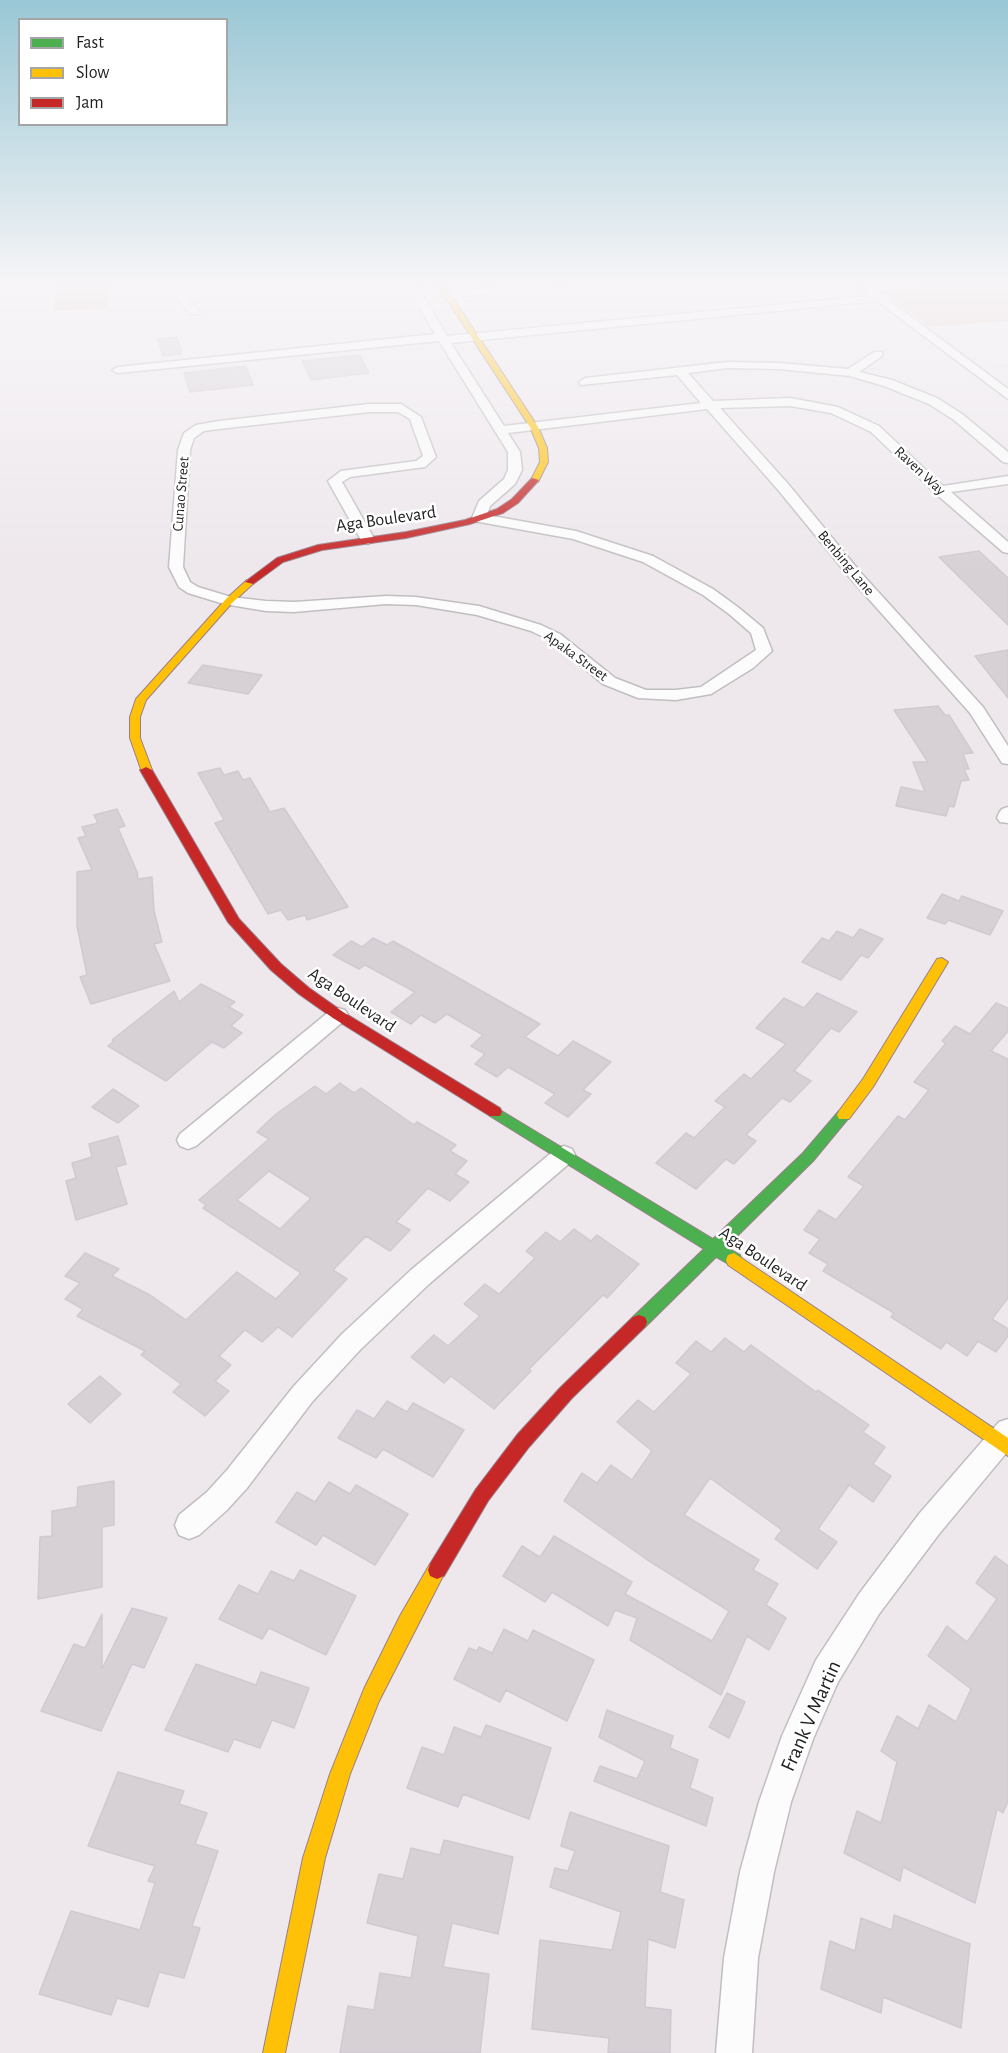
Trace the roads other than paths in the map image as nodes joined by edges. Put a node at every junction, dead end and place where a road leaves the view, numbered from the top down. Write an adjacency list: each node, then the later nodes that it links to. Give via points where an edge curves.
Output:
1 (470, 379): 11 (street)
2 (503, 379): 10 (street, Aga Boulevard)
3 (610, 379): 7 (street)
4 (687, 379): 9 (street, Benbing Lane)
5 (872, 379): 12 (street, via 933,401)
6 (988, 379): 8 (street)
7 (585, 382)
8 (1008, 394)
9 (711, 405): 10 (street, Raven Way); 14 (street, Raven Way, via 790,402 847,414 875,429); 19 (street, Benbing Lane, via 856,576 977,710)
10 (534, 427): 11 (street, Raven Way); 15 (street, Aga Boulevard, via 543,448 539,476 515,501)
11 (503, 430): 15 (street, via 514,452 515,471 510,481 484,504)
12 (1008, 459)
13 (1008, 480): 14 (street)
14 (940, 490): 17 (street, Raven Way)
15 (479, 518): 16 (street, Aga Boulevard, via 446,529); 18 (street, Apaka Street, via 576,535 648,559 708,592 758,630 764,651 705,691 644,695 609,681 555,637 478,611 416,601 361,601 294,608)
16 (368, 540): 18 (street, Aga Boulevard, via 321,546 280,560); 18 (street, Cunao Street, via 335,481 346,474 420,464 430,457 415,417 389,406 200,428 188,436 184,450 176,567 184,584)
17 (1008, 549)
18 (229, 601): 21 (street, Aga Boulevard, via 141,699 135,717 135,738 141,760 167,811 234,922 276,967)
19 (1008, 759)
20 (942, 962): 24 (street, via 841,1120)
21 (338, 1016): 22 (street); 23 (street, Aga Boulevard)
22 (188, 1140)
23 (564, 1155): 24 (street, Aga Boulevard); 26 (street, via 420,1277 351,1342 303,1394 237,1479)
24 (717, 1248): 25 (street, Aga Boulevard); 27 (street, via 582,1378 523,1442 482,1496 407,1623 371,1696 330,1805 314,1858)
25 (1005, 1440): 28 (street, Frank V Martin, via 929,1524 868,1604 827,1671 803,1725 775,1802 757,1872 741,1958)
26 (189, 1525)
27 (274, 2053)
28 (734, 2053)

